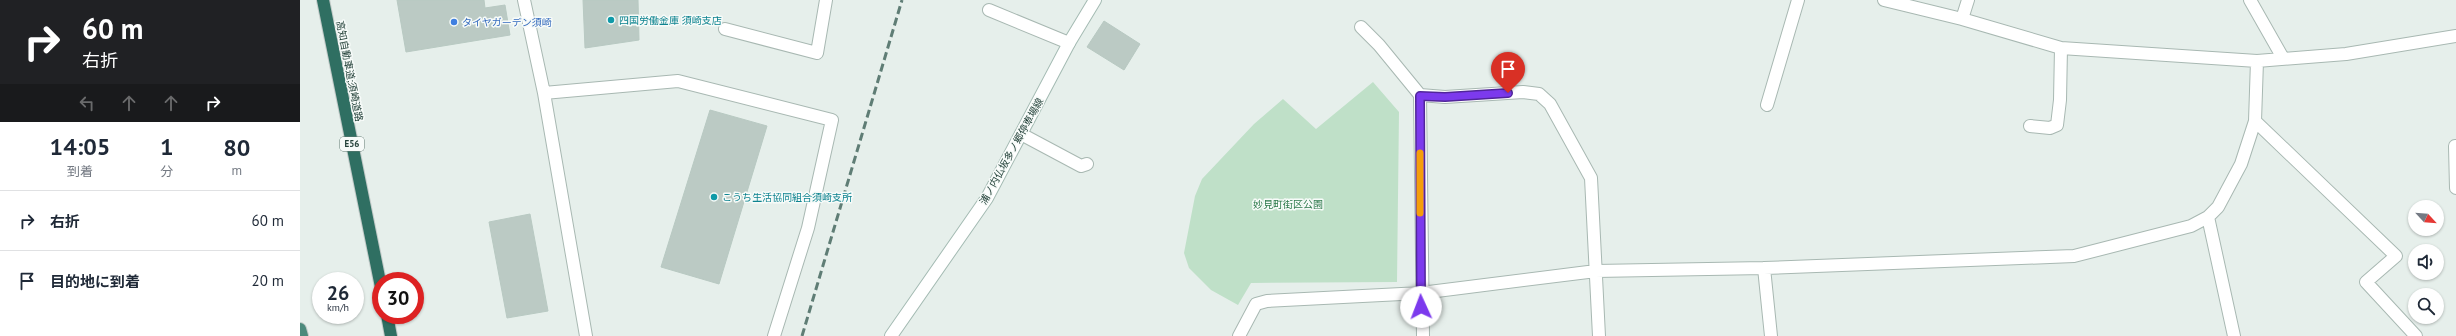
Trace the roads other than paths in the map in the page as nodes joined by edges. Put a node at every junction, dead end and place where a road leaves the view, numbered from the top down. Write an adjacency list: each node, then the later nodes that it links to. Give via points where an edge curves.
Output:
1 (323, 0): 30 (highway, 高知自動車道;須崎道路 / E56)
2 (524, 0): 18 (street)
3 (826, 0): 12 (street, via 817,53)
4 (1095, 0): 14 (street, 浦ノ内仏坂多ノ郷停車場線)
5 (1798, 0): 20 (street)
6 (1884, 0): 10 (street)
7 (1968, 0): 10 (street)
8 (2250, 0): 16 (street)
9 (989, 10): 14 (street)
10 (1962, 19): 15 (street)
11 (1361, 27): 19 (street)
12 (725, 29)
13 (2456, 36): 16 (street, via 2346,54)
14 (1069, 43): 23 (street, 浦ノ内仏坂多ノ郷停車場線)
15 (2061, 48): 17 (street); 22 (street, via 2057,125 2050,128)
16 (2283, 58): 17 (street)
17 (2257, 61): 21 (street)
18 (544, 93): 36 (street); 37 (street, via 678,81 832,120 808,228)
19 (1420, 96): 29 (street, via 1523,92 1539,94 1550,104 1591,178); 31 (street)
20 (1767, 105)
21 (2255, 121): 27 (street, via 2241,164 2218,207); 44 (street, via 2396,256 2366,282)
22 (2030, 126)
23 (1021, 134): 25 (street, via 1081,166); 38 (street, 浦ノ内仏坂多ノ郷停車場線, via 987,198)
24 (2455, 146): 26 (street)
25 (1087, 164)
26 (2456, 188)
27 (2208, 217): 28 (street, via 2191,226 2074,256); 43 (street)
28 (1764, 268): 29 (street); 42 (street)
29 (1596, 271): 31 (street); 41 (street)
30 (378, 272)
31 (1421, 293): 39 (street, via 1267,301 1256,304); 40 (street)
32 (388, 324): 35 (highway)
33 (300, 329): 34 (highway)
34 (302, 336)
35 (391, 336)
36 (586, 336)
37 (774, 336)
38 (890, 336)
39 (1239, 336)
40 (1423, 336)
41 (1599, 336)
42 (1771, 336)
43 (2234, 336)
44 (2416, 336)

